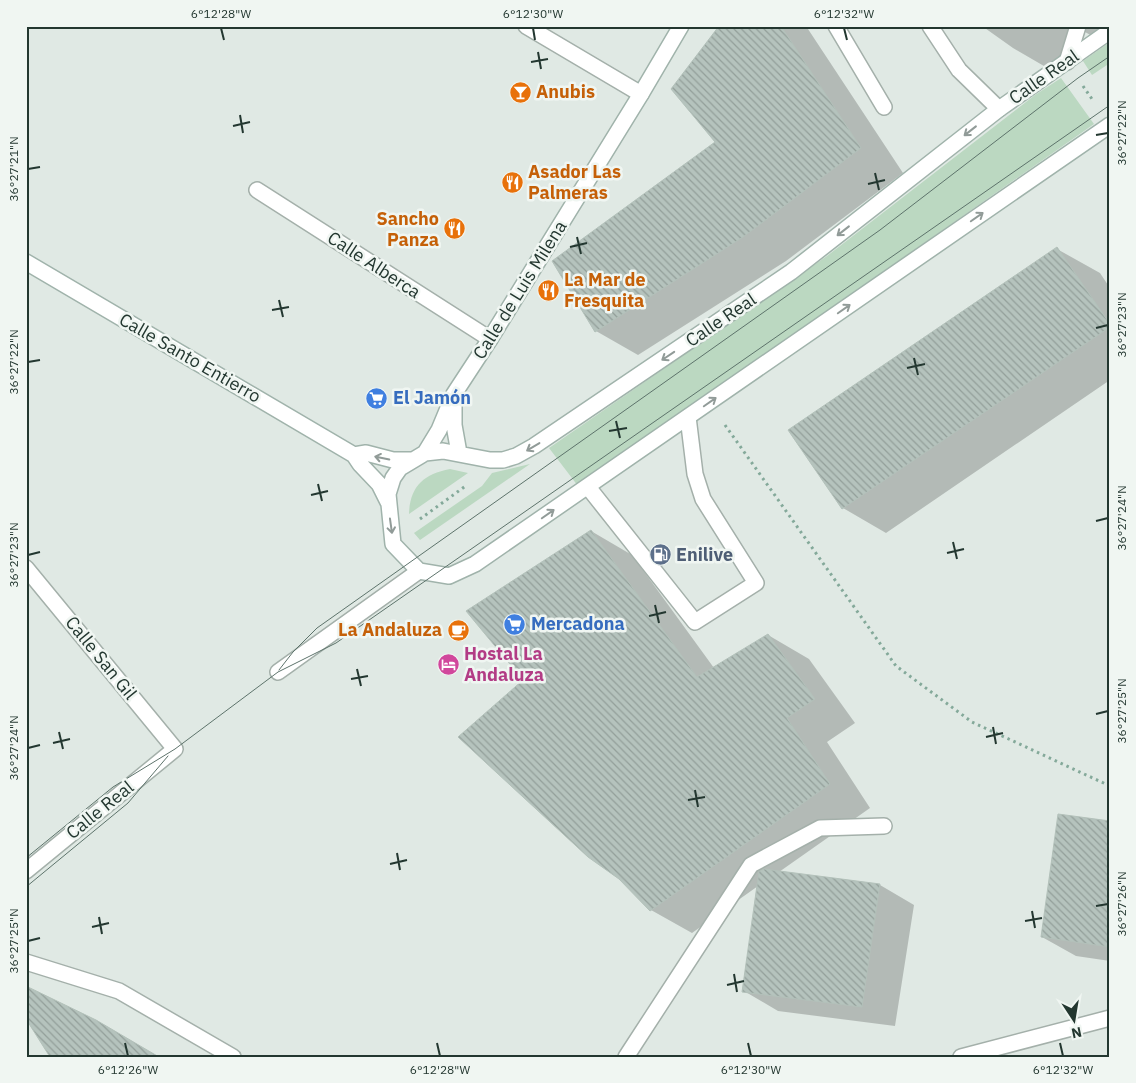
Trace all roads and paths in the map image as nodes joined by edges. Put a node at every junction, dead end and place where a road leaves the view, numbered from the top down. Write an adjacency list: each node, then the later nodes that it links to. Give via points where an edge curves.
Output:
1 (526, 26): 8 (street)
2 (681, 26): 8 (street, Calle de Luis Milena)
3 (836, 26): 10 (street)
4 (930, 26): 11 (street, via 959,70)
5 (1078, 26): 7 (street)
6 (1110, 31): 7 (street, Calle Real)
7 (1067, 62): 9 (path); 11 (street, Calle Real)
8 (641, 94): 15 (street, Calle de Luis Milena)
9 (1097, 106)
10 (884, 107)
11 (999, 109): 19 (street, Calle Real, one-way to 19, via 791,272 534,446 503,460)
12 (1110, 125): 17 (street, one-way to 12)
13 (257, 190): 15 (street, Calle Alberca)
14 (26, 262): 20 (street, Calle Santo Entierro)
15 (490, 340): 16 (street, Calle de Luis Milena)
16 (454, 394): 19 (street); 21 (street, Calle de Luis Milena, via 439,430)
17 (708, 403): 18 (street); 28 (path, via 896,666 972,722)
18 (688, 417): 22 (street); 22 (street, via 695,474 703,499 756,583 695,622)
19 (458, 453): 21 (street, Calle Real, via 443,451)
20 (354, 454): 21 (street, Calle Real, one-way to 20, via 393,460 366,453); 23 (street, via 379,484)
21 (418, 456): 23 (street, via 400,468 393,478)
22 (588, 487): 25 (street, one-way to 22, via 449,576 475,564)
23 (388, 502): 25 (street, one-way to 25, via 393,544)
24 (26, 568): 27 (street, Calle San Gil)
25 (419, 571): 26 (street)
26 (278, 672)
27 (175, 749): 30 (street, Calle Real)
28 (1110, 786)
29 (884, 826): 34 (street, via 820,828 751,865)
30 (26, 871)
31 (26, 962): 33 (street, via 119,991)
32 (1110, 1018): 35 (street)
33 (233, 1057)
34 (626, 1057)
35 (961, 1057)

